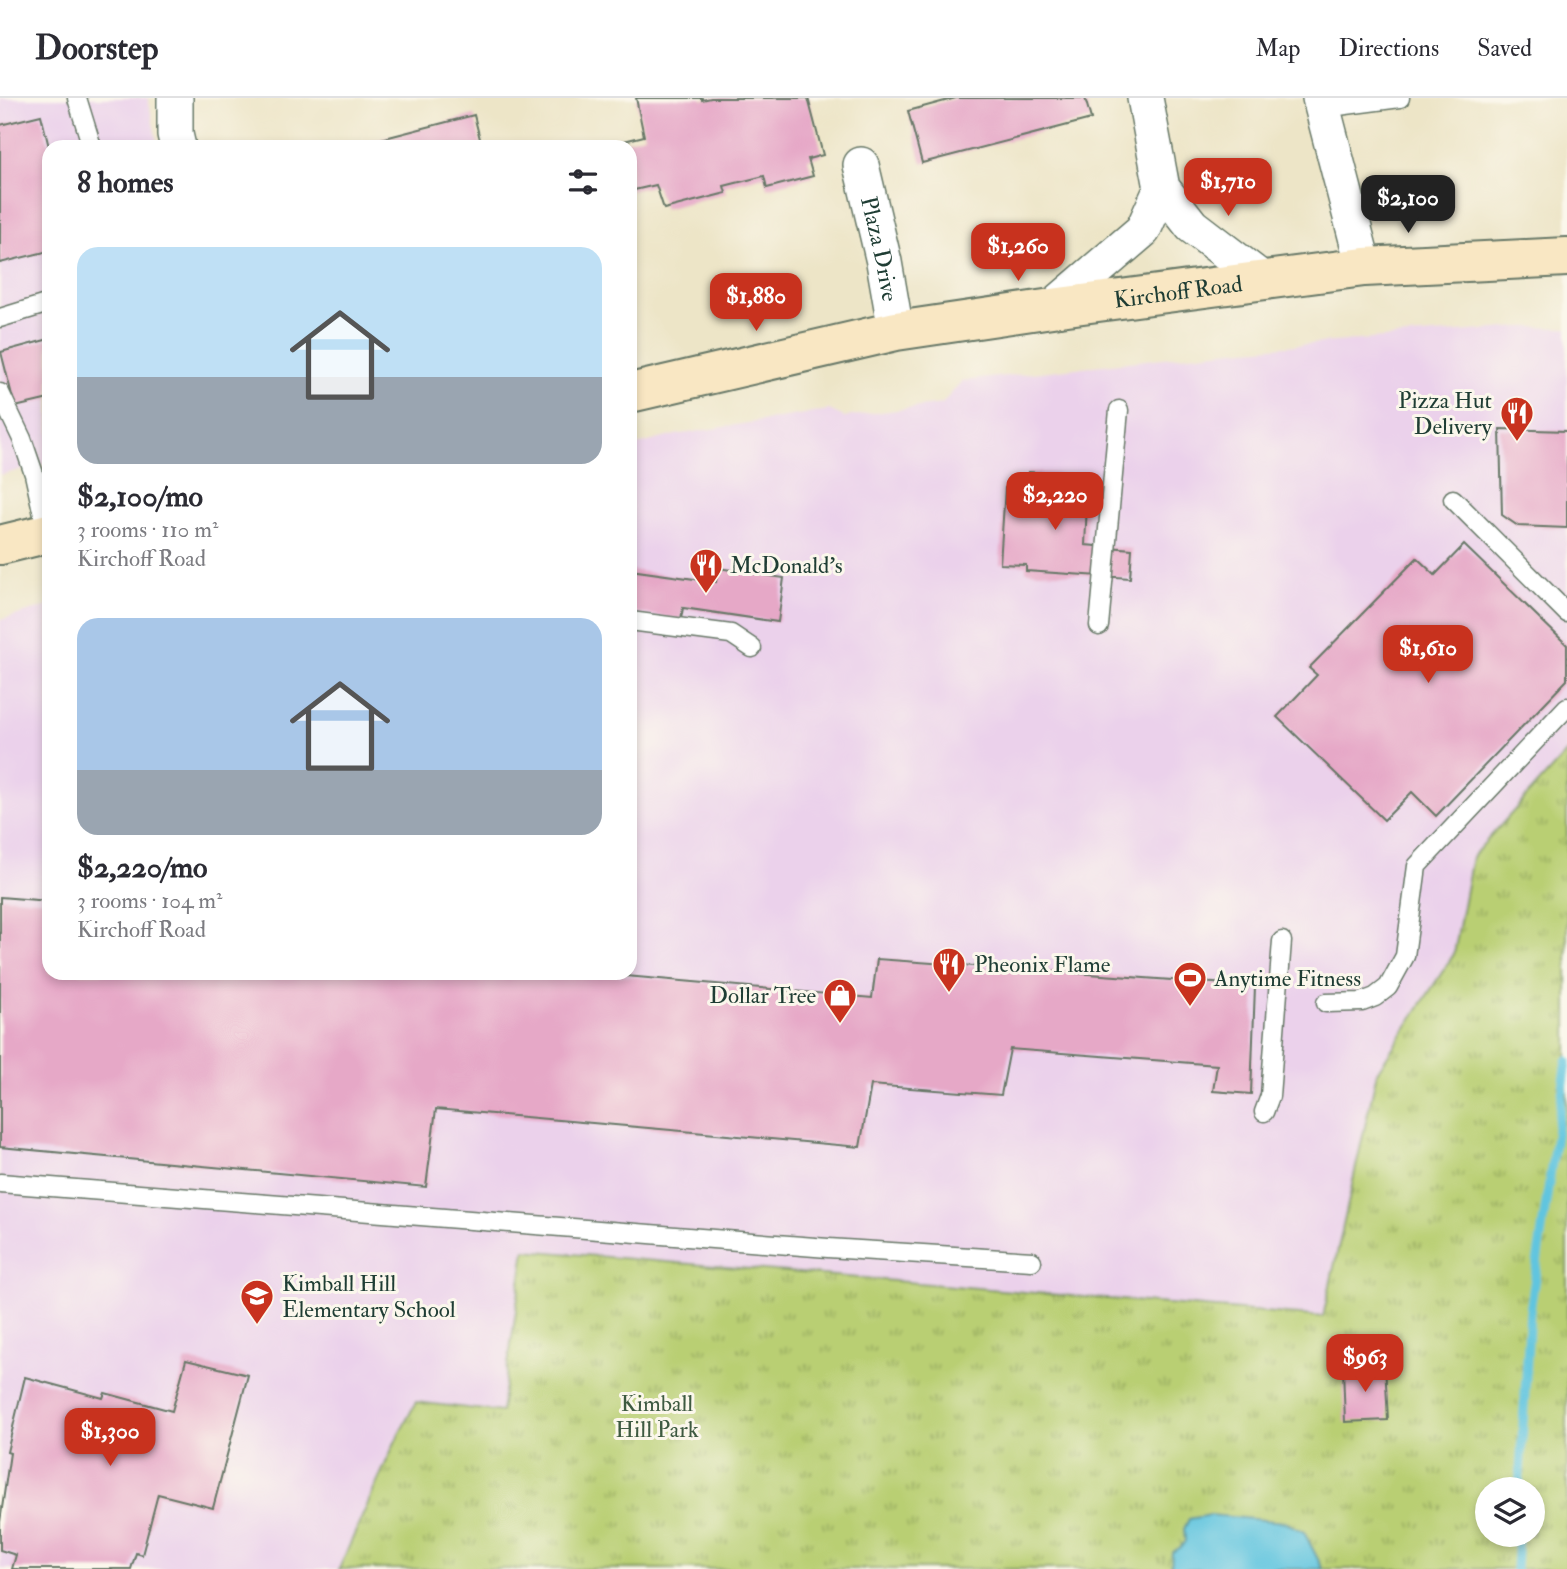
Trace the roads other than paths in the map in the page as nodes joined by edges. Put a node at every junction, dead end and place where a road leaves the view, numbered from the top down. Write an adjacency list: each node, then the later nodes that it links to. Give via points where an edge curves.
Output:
1 (77, 98): 6 (lane)
2 (175, 98): 7 (street)
3 (1145, 98): 9 (street)
4 (1401, 98): 5 (lane)
5 (1322, 103): 11 (street)
6 (90, 140)
7 (176, 140)
8 (862, 165): 16 (street, Plaza Drive)
9 (1162, 188): 12 (street, via 1192,226); 14 (street, via 1143,230)
10 (1567, 257): 11 (main road, Kirchoff Road)
11 (1364, 267): 12 (main road, Kirchoff Road)
12 (1264, 281): 14 (main road, Kirchoff Road)
13 (42, 305): 15 (lane)
14 (1052, 308): 16 (main road, Kirchoff Road)
15 (0, 318)
16 (896, 331): 17 (main road, Kirchoff Road)
17 (637, 391)
18 (0, 393): 21 (lane, via 22,439)
19 (1119, 410): 26 (lane)
20 (1453, 499): 24 (lane)
21 (42, 508)
22 (42, 534): 23 (main road)
23 (0, 545)
24 (1567, 613)
25 (637, 622): 27 (lane, via 732,634)
26 (1098, 626)
27 (752, 648)
28 (1567, 707): 30 (lane, via 1417,866 1405,956 1388,987 1362,1002)
29 (1282, 941): 31 (lane, via 1270,1096)
30 (1326, 1003)
31 (1264, 1112)
32 (0, 1183): 33 (lane)
33 (1032, 1261)

